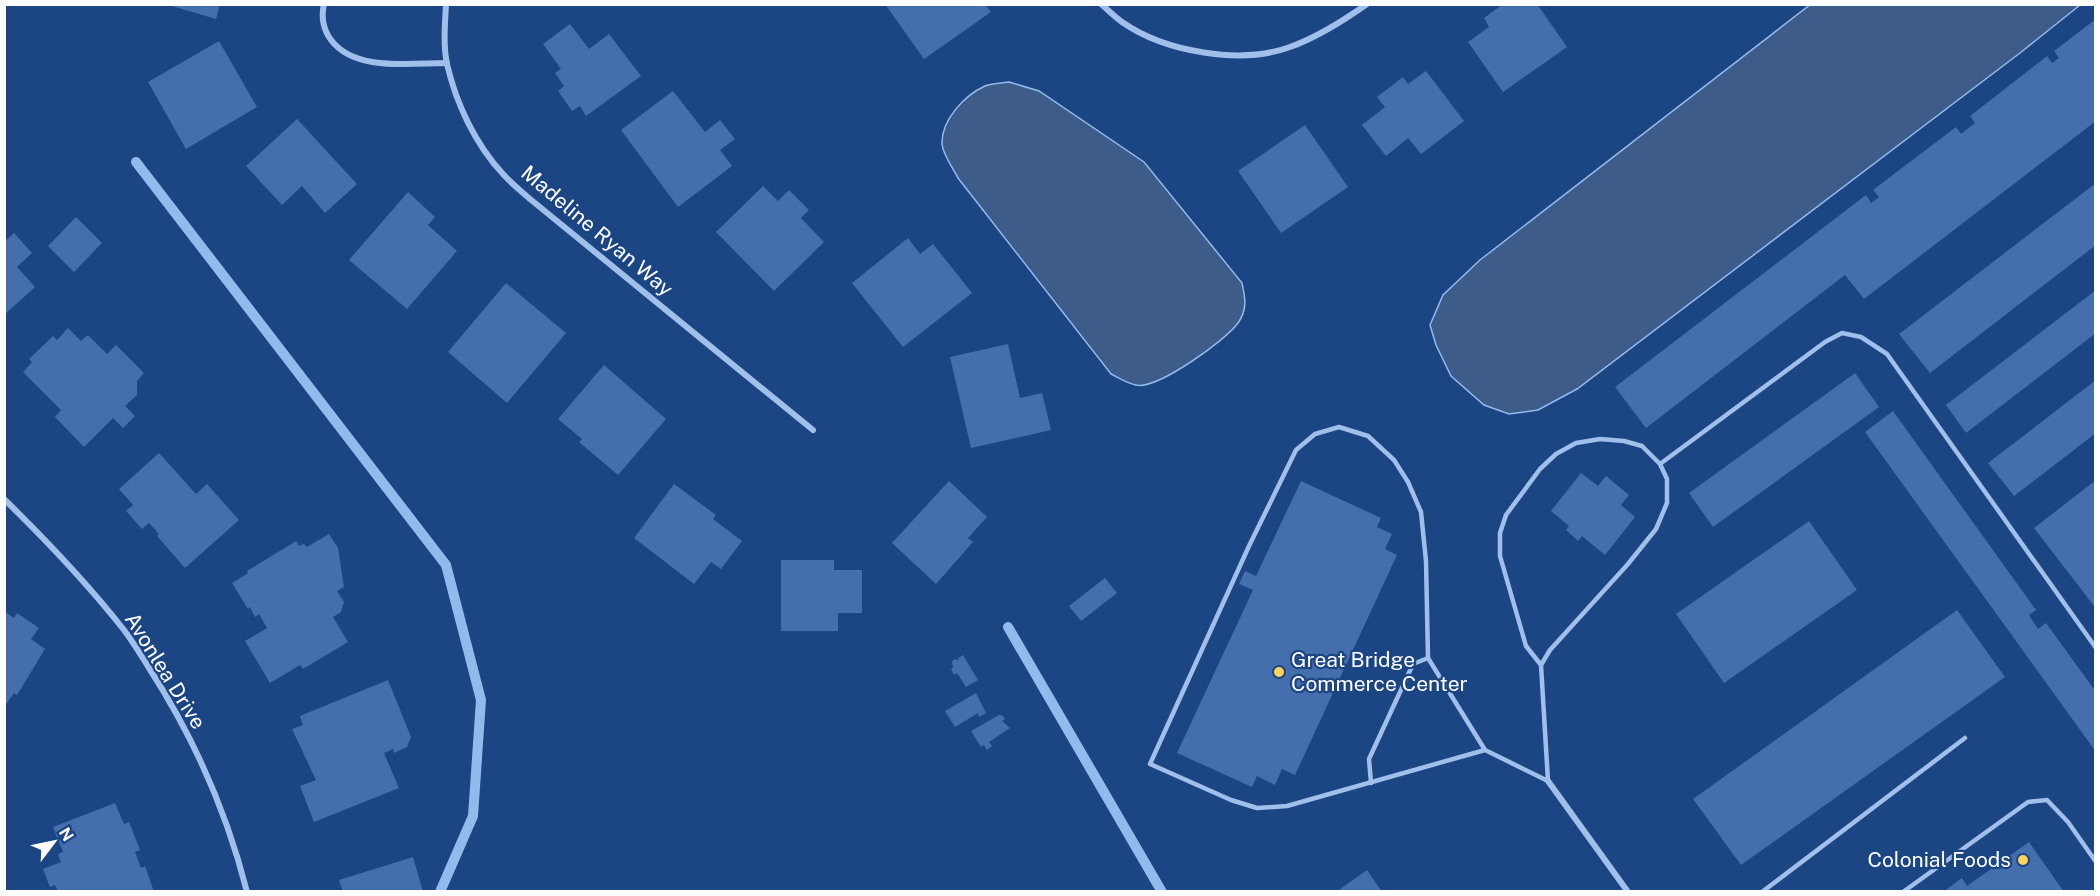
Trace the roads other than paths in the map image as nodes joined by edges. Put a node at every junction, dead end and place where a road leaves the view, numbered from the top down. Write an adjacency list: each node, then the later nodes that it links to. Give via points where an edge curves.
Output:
1 (324, 4): 5 (street, via 322,23 327,35 355,59 377,63)
2 (446, 4): 5 (street, Madeline Ryan Way)
3 (1101, 4): 4 (street, via 1123,23 1187,50 1253,54 1288,48 1320,34)
4 (1367, 4)
5 (447, 63): 6 (street, Madeline Ryan Way, via 458,101 477,139 502,174)
6 (813, 430)
7 (1660, 464): 9 (lane, via 1825,342 1842,333 1861,337 1887,354); 11 (lane, via 1667,479 1667,504 1656,529); 11 (lane, via 1642,446 1624,441 1576,443 1540,468 1506,515 1500,533 1500,556 1526,646)
8 (4, 499): 17 (street, Avonlea Drive, via 63,557 125,632 160,686 218,801)
9 (2096, 648)
10 (1428, 658): 13 (lane); 15 (lane, via 1413,664 1369,759); 15 (lane, via 1421,512 1408,482 1394,460 1368,436 1340,427 1316,434 1296,450 1150,764 1257,808 1287,806)
11 (1541, 664): 14 (lane)
12 (1965, 738): 19 (lane)
13 (1485, 750): 14 (lane); 15 (lane)
14 (1548, 781): 18 (street)
15 (1371, 783)
16 (2096, 862): 20 (lane, via 2047,800 2028,802)
17 (247, 891)
18 (1628, 891)
19 (1762, 891)
20 (1904, 891)

